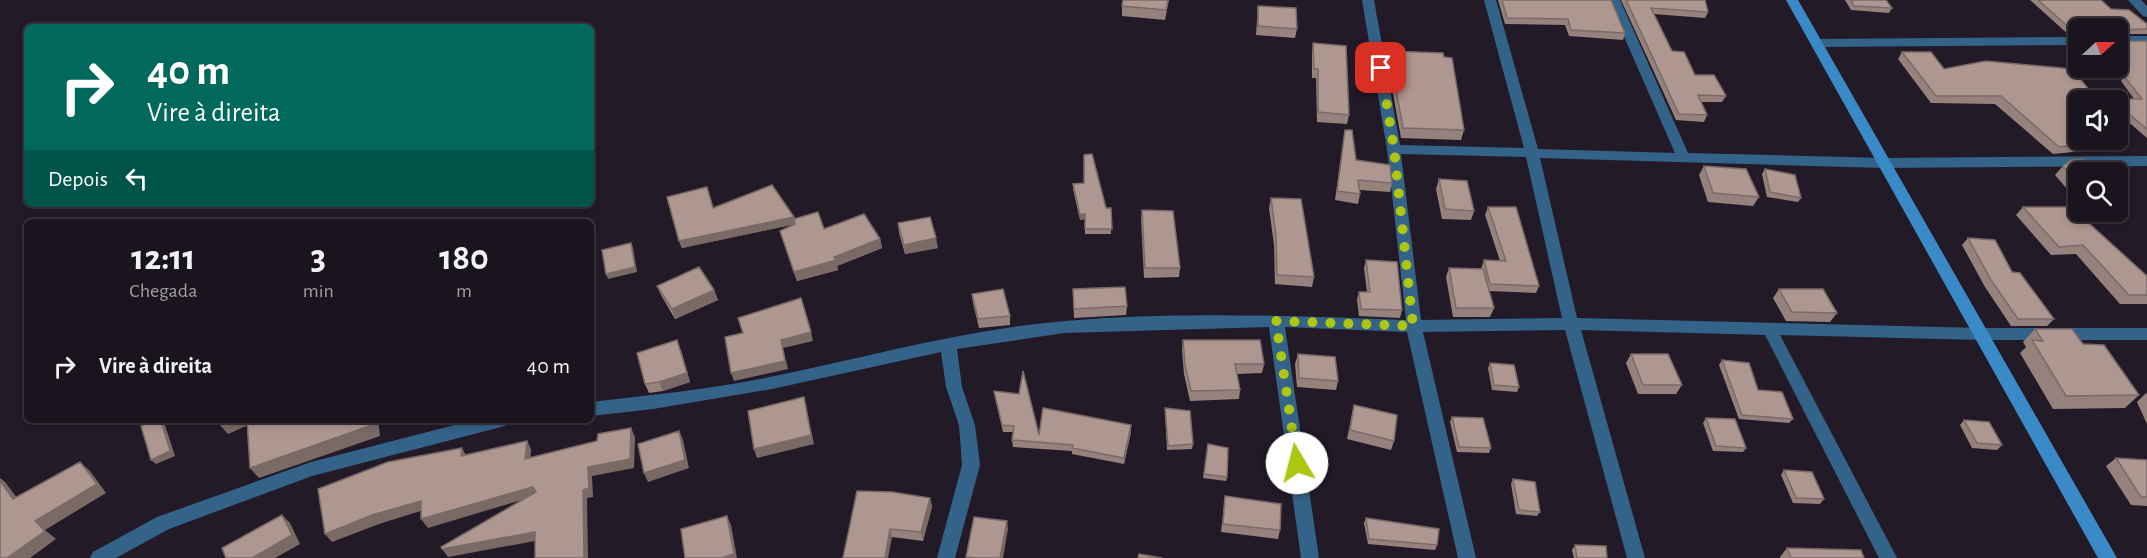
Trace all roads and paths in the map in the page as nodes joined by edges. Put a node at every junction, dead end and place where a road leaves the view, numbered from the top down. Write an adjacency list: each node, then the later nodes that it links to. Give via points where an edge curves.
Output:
1 (1368, 0): 11 (street)
2 (1490, 0): 12 (street)
3 (1614, 0): 13 (street)
4 (1792, 0): 10 (street)
5 (2134, 0): 6 (street)
6 (2147, 13)
7 (2128, 40): 8 (street)
8 (2147, 40)
9 (2068, 41): 10 (street)
10 (1818, 43): 15 (street)
11 (1394, 149): 12 (street); 18 (street)
12 (1532, 152): 13 (street); 17 (street)
13 (1683, 156): 15 (street)
14 (2147, 161): 15 (street)
15 (1883, 163): 20 (street)
16 (1276, 321): 18 (street); 22 (street, via 1064,327); 27 (street)
17 (1571, 324): 18 (street); 19 (street); 29 (street)
18 (1413, 326): 28 (street)
19 (1770, 330): 20 (street); 30 (street)
20 (1981, 334): 21 (street); 31 (street)
21 (2147, 334)
22 (948, 344): 23 (street, via 772,382); 26 (street, via 954,387 967,425 971,465)
23 (594, 409)
24 (489, 423): 25 (street, via 311,469 163,523)
25 (99, 558)
26 (946, 558)
27 (1310, 558)
28 (1467, 558)
29 (1636, 558)
30 (1888, 558)
31 (2108, 558)

